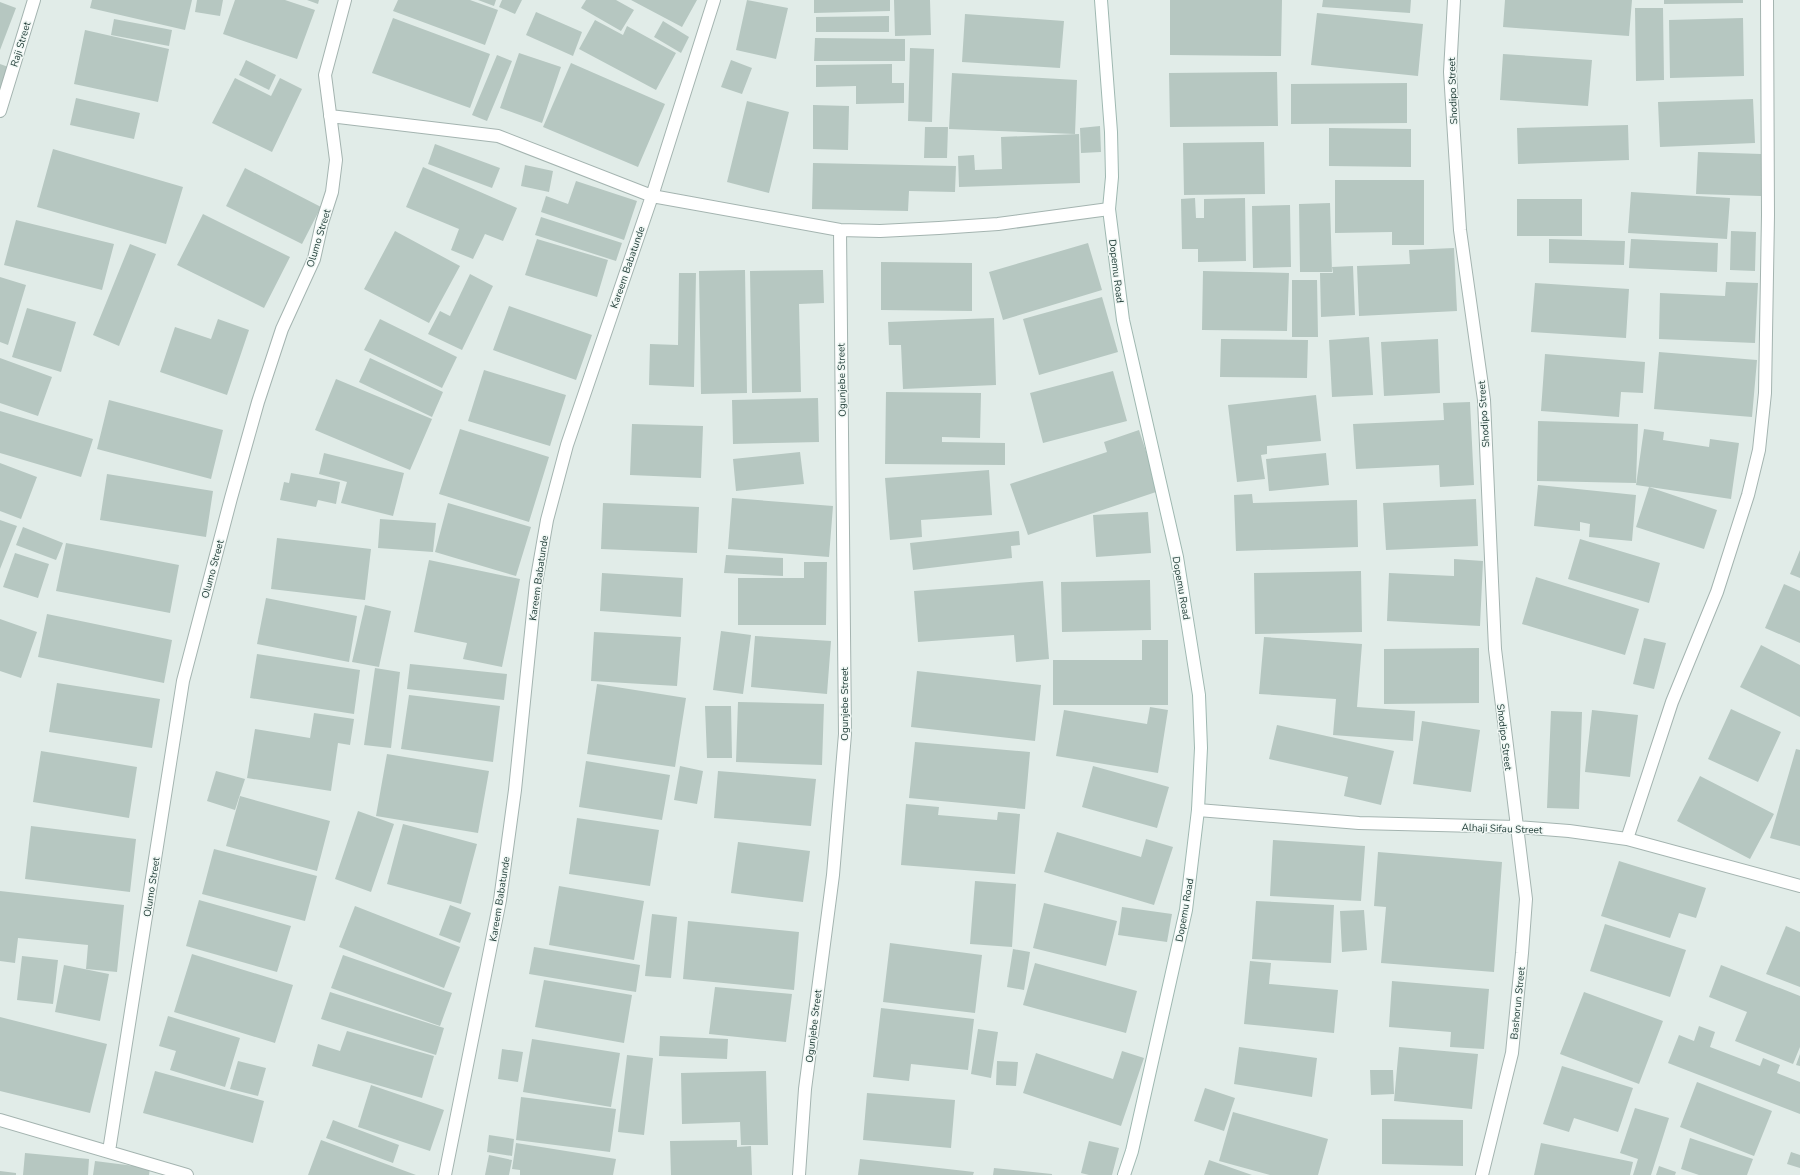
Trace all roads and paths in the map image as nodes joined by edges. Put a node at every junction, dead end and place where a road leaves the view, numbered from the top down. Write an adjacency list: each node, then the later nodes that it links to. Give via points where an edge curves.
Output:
1 (34, 0): 7 (street, Raji Street)
2 (345, 0): 8 (street, Olumo Street, via 326,75)
3 (714, 0): 9 (street, Kareem Babatunde)
4 (1101, 0): 10 (street, Dopemu Road, via 1112,177)
5 (1454, 0): 13 (street, Shodipo Street, via 1450,72 1460,230 1484,400 1495,649)
6 (1767, 0): 14 (street, via 1768,215 1765,393 1759,450 1748,495 1717,592 1672,702)
7 (0, 111)
8 (330, 116): 9 (street, via 498,136); 17 (street, Olumo Street, via 336,160 332,192 314,259 282,329 258,402 183,681)
9 (652, 196): 11 (street); 20 (street, Kareem Babatunde, via 587,384 547,520 536,584 516,782 500,900)
10 (1109, 209): 11 (street, via 1005,223 880,232); 12 (street, Dopemu Road, via 1123,320 1177,557 1199,695 1201,748)
11 (840, 230): 21 (street, Ogunjebe Street, via 845,734 833,876 805,1090)
12 (1198, 810): 13 (street, Alhaji Sifau Street, via 1359,823); 22 (street, Dopemu Road, via 1186,910 1132,1151)
13 (1517, 827): 14 (street, Alhaji Sifau Street); 23 (street, Bashorun Street, via 1526,899 1512,1053)
14 (1627, 839): 15 (street, Alhaji Sifau Street)
15 (1800, 886)
16 (0, 1120): 17 (street)
17 (109, 1152): 18 (street)
18 (170, 1172): 19 (street)
19 (187, 1175)
20 (445, 1175)
21 (799, 1175)
22 (1124, 1175)
23 (1482, 1175)

